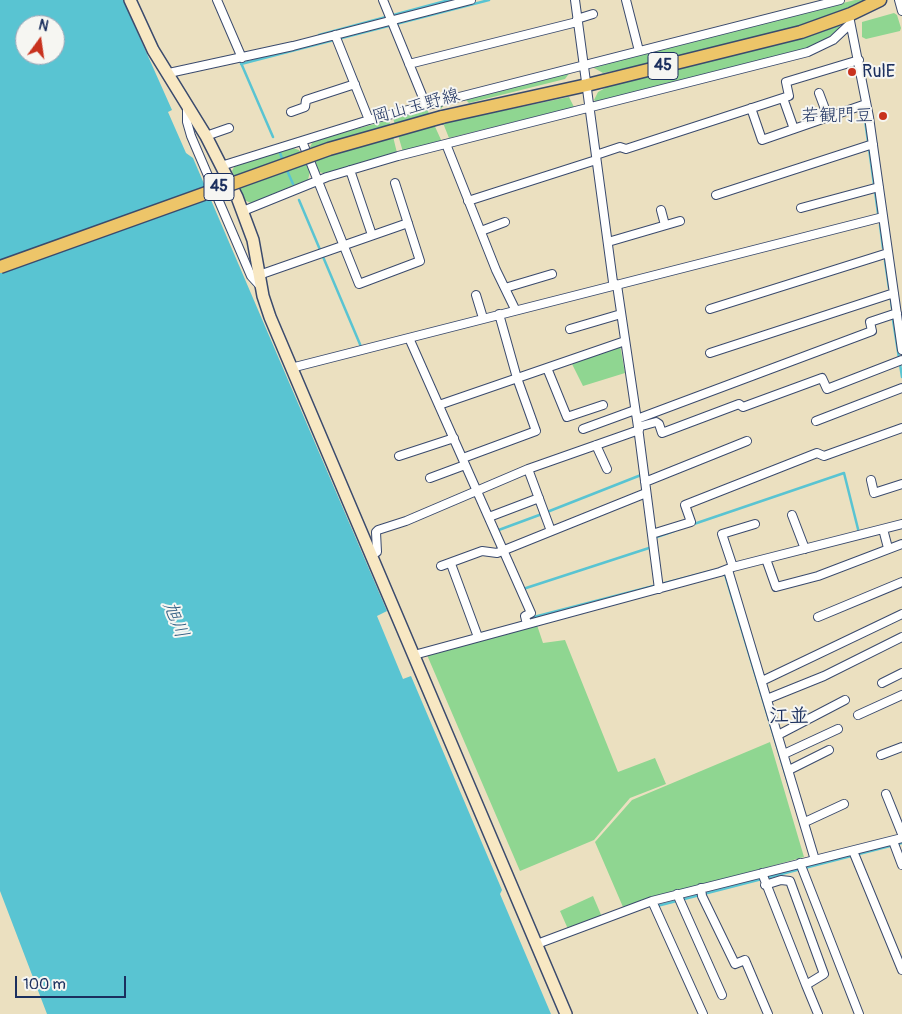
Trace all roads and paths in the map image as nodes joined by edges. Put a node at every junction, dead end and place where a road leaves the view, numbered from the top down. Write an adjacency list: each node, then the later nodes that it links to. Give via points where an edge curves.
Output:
1 (130, 0): 23 (street, via 146,37)
2 (217, 0): 19 (street)
3 (383, 0): 13 (street)
4 (471, 0): 13 (street)
5 (574, 0): 14 (street)
6 (626, 0): 18 (street)
7 (840, 0): 18 (street)
8 (880, 0): 12 (main road, 岡山玉野線 / 45)
9 (899, 0): 10 (street)
10 (902, 11)
11 (593, 14): 14 (street)
12 (851, 19): 15 (street); 17 (street); 25 (main road, 岡山玉野線 / 45)
13 (391, 20): 16 (street); 21 (street)
14 (577, 20): 21 (street); 22 (street)
15 (837, 36): 17 (street); 31 (street, via 808,52)
16 (336, 39): 19 (street); 24 (street)
17 (854, 42): 20 (street)
18 (639, 51): 22 (street)
19 (239, 58): 23 (street)
20 (859, 60): 27 (street, via 786,82 789,96); 29 (street)
21 (409, 64): 30 (street)
22 (585, 65): 25 (street); 30 (street)
23 (169, 73): 28 (street)
24 (355, 84): 33 (street, via 306,100 305,107); 35 (street)
25 (587, 85): 31 (street); 63 (main road, 岡山玉野線 / 45, bridge, via 442,118 329,149)
26 (819, 93): 34 (street)
27 (783, 98): 32 (street); 37 (street)
28 (187, 103): 38 (street); 68 (street, via 190,136 251,276)
29 (866, 104): 34 (street); 41 (street)
30 (426, 105): 35 (street)
31 (588, 107): 40 (street); 42 (street)
32 (751, 108): 37 (street, via 762,140); 42 (street)
33 (291, 112)
34 (828, 117): 37 (street)
35 (369, 120): 39 (street)
36 (229, 128): 38 (street)
37 (794, 129)
38 (206, 136): 43 (street)
39 (302, 141): 43 (street); 45 (street)
40 (446, 144): 44 (street); 49 (street)
41 (869, 145): 47 (street); 48 (street)
42 (596, 157): 49 (street); 60 (street)
43 (222, 166): 52 (street)
44 (350, 170): 45 (street); 59 (street)
45 (317, 182): 52 (street); 61 (street)
46 (395, 183): 56 (street)
47 (876, 188): 50 (street); 53 (street)
48 (716, 195)
49 (468, 201): 58 (street)
50 (800, 208)
51 (660, 210): 57 (street)
52 (243, 211): 65 (street, via 253,240)
53 (883, 217): 62 (street); 66 (street)
54 (680, 221): 57 (street)
55 (505, 222): 58 (street)
56 (408, 223): 59 (street); 61 (street, via 420,261 359,284)
57 (665, 226): 60 (street)
58 (481, 231): 67 (street)
59 (372, 235): 61 (street)
60 (608, 242): 66 (street, via 613,282)
61 (344, 245): 65 (street)
62 (888, 253): 69 (street); 72 (street)
63 (0, 267)
64 (552, 274): 67 (street)
65 (259, 275): 68 (street)
66 (617, 285): 71 (street); 74 (street)
67 (505, 288): 71 (street)
68 (262, 289): 83 (street)
69 (894, 293): 73 (street); 81 (street)
70 (476, 294): 76 (street)
71 (515, 309): 75 (street)
72 (710, 310)
73 (897, 313): 80 (street); 91 (street, via 870,322 872,331)
74 (619, 315): 77 (street); 79 (street)
75 (500, 316): 76 (street); 85 (street)
76 (483, 318): 78 (street)
77 (570, 329)
78 (410, 339): 83 (street); 87 (street)
79 (623, 342): 84 (street); 89 (street)
80 (902, 350)
81 (710, 353)
82 (901, 360): 91 (street, via 827,389 822,378 662,433 656,422)
83 (291, 368): 119 (street)
84 (547, 368): 85 (street); 88 (street, via 567,417)
85 (517, 378): 87 (street); 98 (street, via 536,431)
86 (902, 388): 90 (street)
87 (439, 405): 94 (street)
88 (603, 405)
89 (633, 411): 91 (street); 92 (street)
90 (816, 421)
91 (637, 427): 96 (street); 103 (street)
92 (583, 428)
93 (902, 428): 114 (street, via 824,456 817,453 685,505 691,522)
94 (451, 439): 97 (street); 98 (street)
95 (747, 441): 103 (street)
96 (596, 445): 99 (street); 100 (street)
97 (399, 456)
98 (462, 464): 101 (street); 105 (street)
99 (528, 469): 105 (street); 107 (street)
100 (607, 469)
101 (430, 478)
102 (870, 480): 104 (street, via 874,493)
103 (645, 482): 106 (street)
104 (902, 484)
105 (475, 491): 109 (street); 119 (street, via 378,530 377,552)
106 (646, 493): 113 (street); 114 (street)
107 (539, 498): 109 (street); 113 (street)
108 (792, 514): 117 (street)
109 (489, 517): 118 (street)
110 (755, 524): 123 (street, via 722,534)
111 (902, 524): 112 (street)
112 (884, 530): 116 (street); 117 (street)
113 (551, 531): 118 (street)
114 (652, 534): 125 (street)
115 (902, 544): 116 (street)
116 (888, 548): 120 (street, via 818,576 776,587)
117 (805, 549): 120 (street)
118 (501, 552): 121 (street, via 482,551); 128 (street, via 528,614 525,616)
119 (371, 555): 131 (street)
120 (767, 561): 123 (street)
121 (451, 564): 122 (street); 129 (street)
122 (441, 566)
123 (727, 570): 125 (street); 133 (street)
124 (902, 582): 127 (street)
125 (658, 585): 128 (street)
126 (902, 614): 133 (street)
127 (818, 617)
128 (527, 624): 129 (street)
129 (478, 637): 131 (street)
130 (902, 637): 136 (street, via 824,676)
131 (414, 654): 161 (street)
132 (902, 673): 134 (street)
133 (762, 681): 136 (street)
134 (882, 683)
135 (902, 695): 138 (street)
136 (767, 699): 140 (street)
137 (846, 700): 140 (street)
138 (858, 715)
139 (838, 729): 143 (street)
140 (778, 736): 143 (street)
141 (902, 747): 144 (street)
142 (829, 750): 145 (street)
143 (784, 754): 145 (street)
144 (881, 755)
145 (789, 770): 148 (street)
146 (886, 794): 149 (street)
147 (844, 804): 148 (street)
148 (805, 822): 153 (street)
149 (902, 834)
150 (902, 838): 151 (street)
151 (894, 843): 152 (street); 154 (street)
152 (854, 854): 153 (street); 162 (street)
153 (815, 860): 155 (street)
154 (902, 865)
155 (801, 866): 156 (street); 169 (street)
156 (779, 874): 157 (street); 157 (street); 163 (street, via 790,881 824,974)
157 (763, 878): 158 (street); 163 (street)
158 (702, 891): 159 (street); 167 (street, via 735,964 745,960)
159 (677, 897): 160 (street); 164 (street)
160 (652, 901): 161 (street); 166 (street)
161 (536, 944): 165 (street)
162 (902, 970)
163 (806, 985): 168 (street)
164 (722, 995)
165 (566, 1014)
166 (703, 1014)
167 (768, 1014)
168 (818, 1014)
169 (859, 1014)

